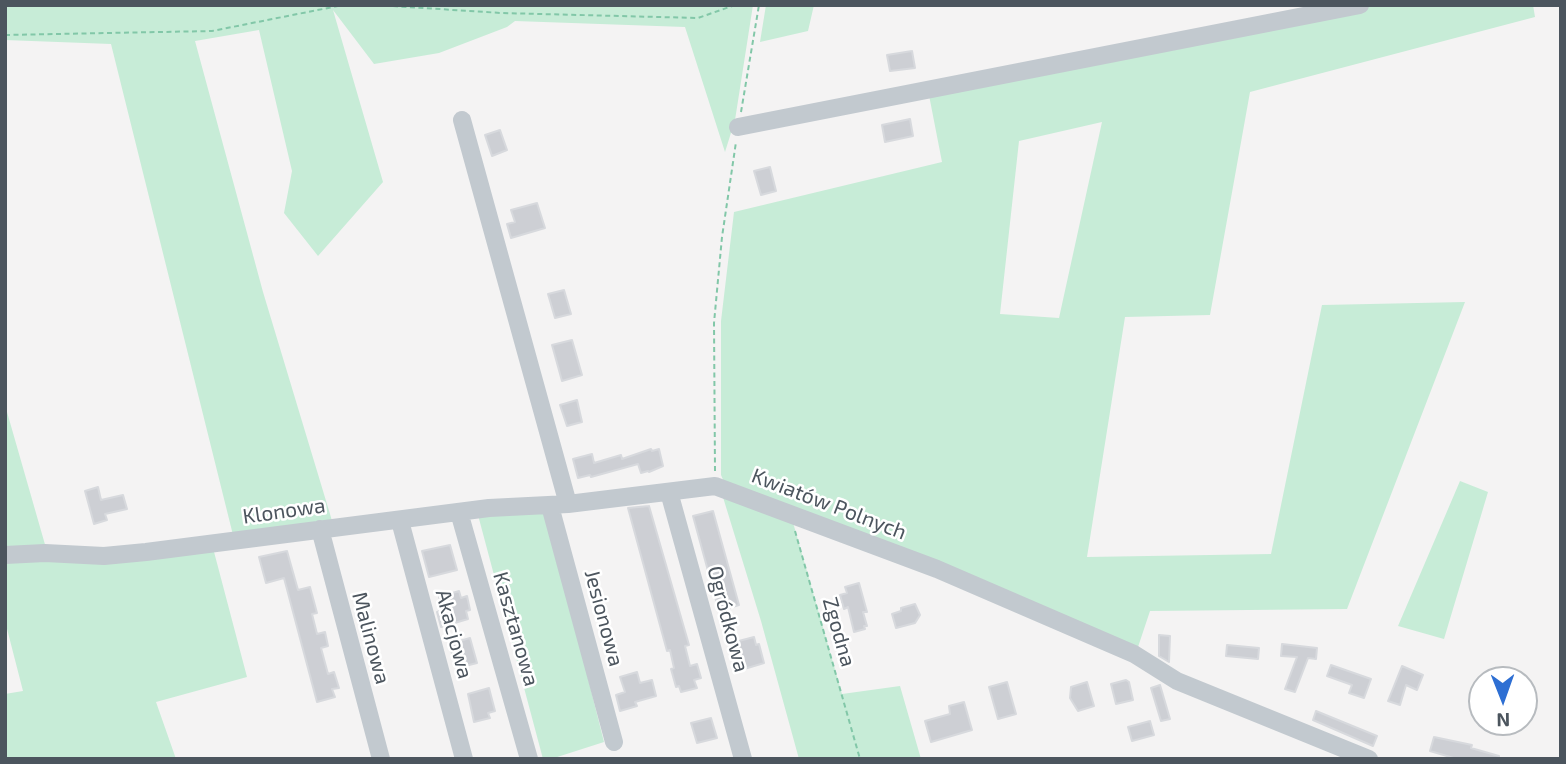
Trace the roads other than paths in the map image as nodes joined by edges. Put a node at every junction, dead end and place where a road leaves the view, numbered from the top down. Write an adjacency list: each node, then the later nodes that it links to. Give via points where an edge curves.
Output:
1 (1360, 5): 3 (street)
2 (462, 120): 6 (street)
3 (738, 127)
4 (715, 486): 5 (street, Klonowa); 16 (street, Kwiatów Polnych, via 937,569 1134,654 1177,681)
5 (669, 492): 6 (street, Klonowa); 15 (street, Ogródkowa)
6 (559, 505): 7 (street, Klonowa); 11 (street, Jesionowa)
7 (459, 512): 8 (street, Klonowa); 14 (street, Kasztanowa)
8 (400, 521): 9 (street, Klonowa); 13 (street, Akacjowa)
9 (320, 529): 10 (street, Klonowa, via 115,555); 12 (street, Malinowa)
10 (5, 555)
11 (614, 742)
12 (381, 759)
13 (464, 759)
14 (529, 759)
15 (743, 759)
16 (1369, 759)

